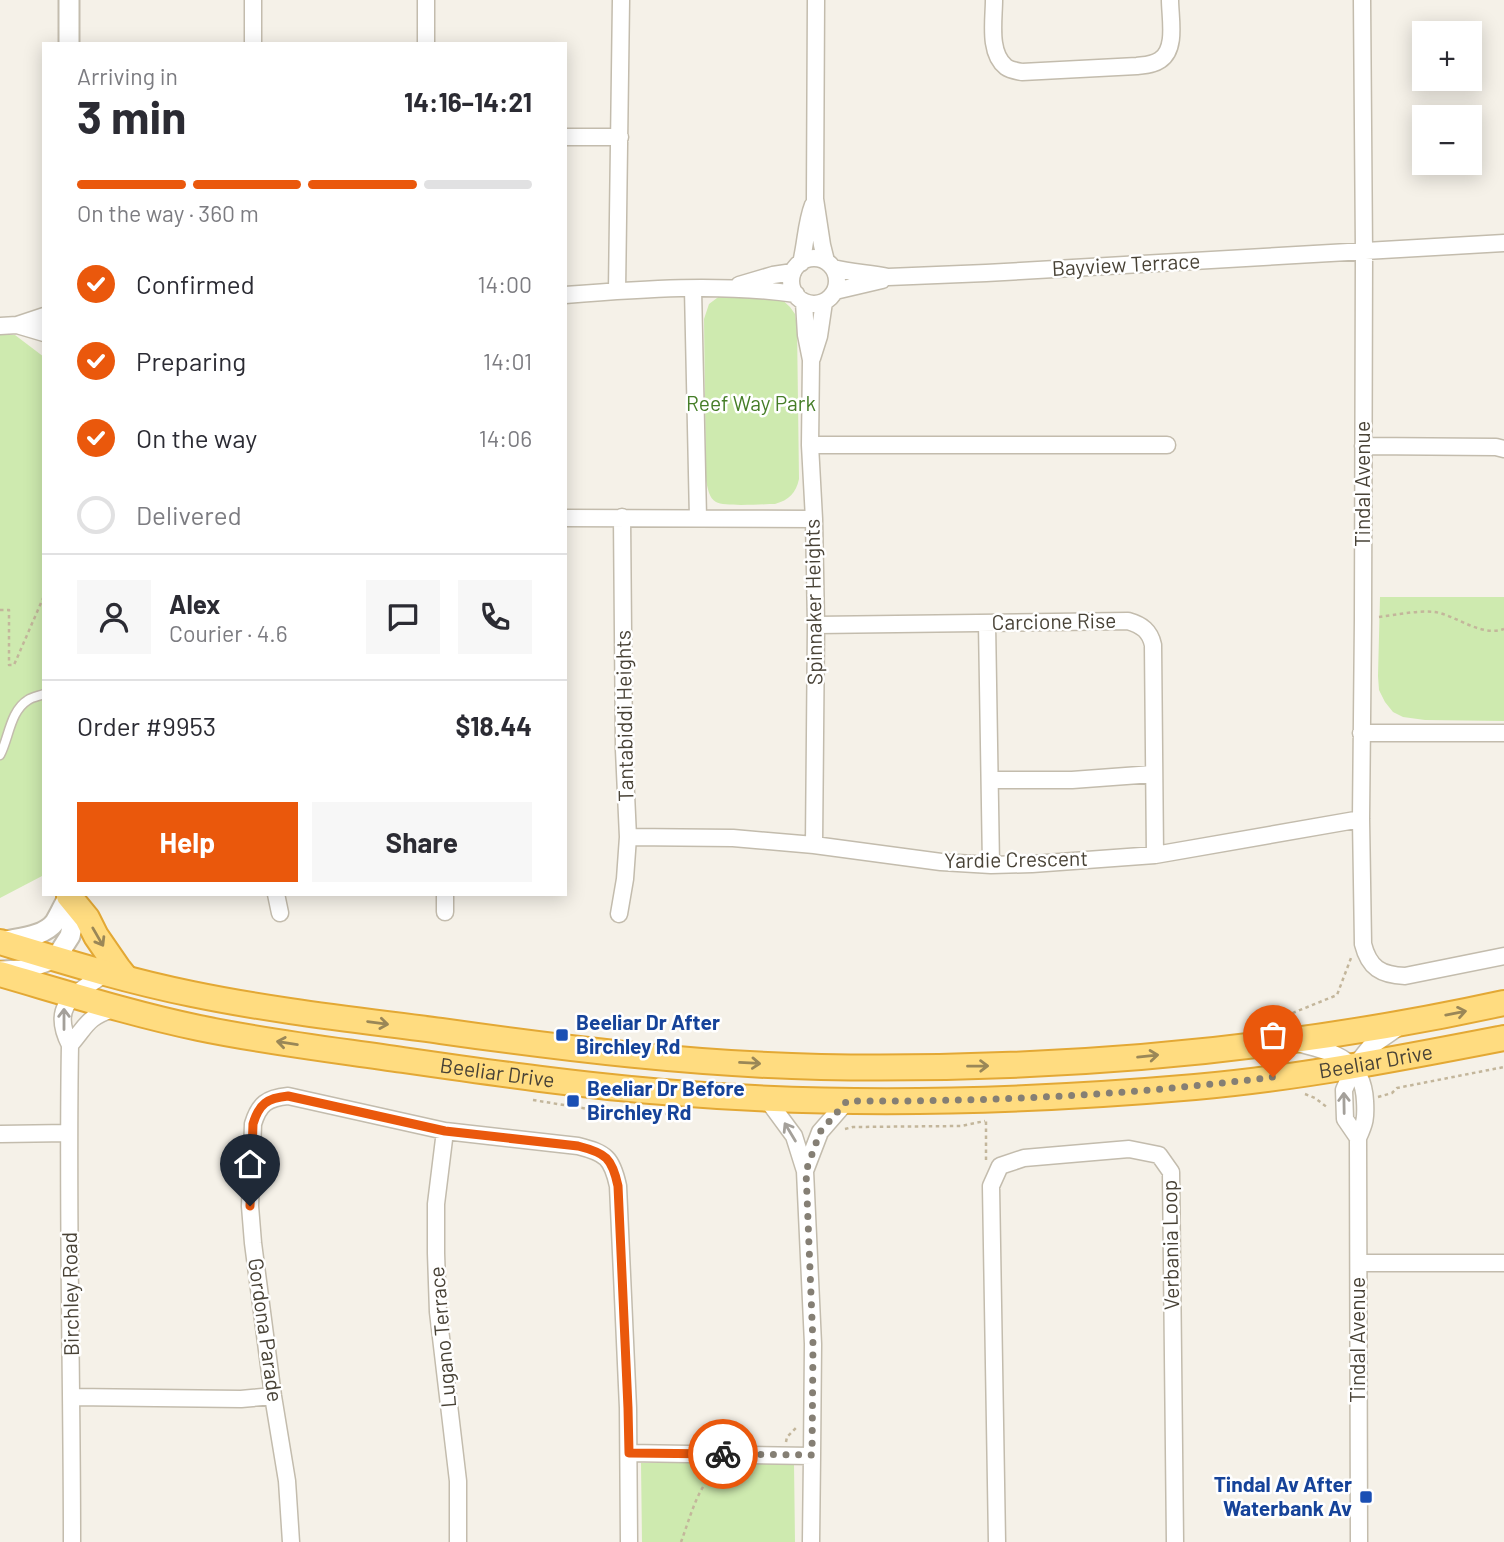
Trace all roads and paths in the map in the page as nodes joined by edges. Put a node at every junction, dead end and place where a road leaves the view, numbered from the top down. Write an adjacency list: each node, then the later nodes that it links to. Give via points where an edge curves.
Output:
1 (69, 0): 9 (street)
2 (253, 0): 10 (street)
3 (426, 0): 11 (street)
4 (621, 0): 13 (street)
5 (816, 0): 14 (street)
6 (993, 0): 7 (street, via 996,53 1004,66 1022,72 1152,64 1167,52 1170,42)
7 (1170, 0)
8 (1362, 0): 16 (street, Tindal Avenue)
9 (69, 42)
10 (253, 42)
11 (426, 42)
12 (567, 137): 13 (street)
13 (620, 137): 22 (street)
14 (815, 199): 17 (street); 18 (street)
15 (1504, 243): 16 (street, Bayview Terrace)
16 (1364, 252): 19 (street, Bayview Terrace); 33 (street, Tindal Avenue)
17 (830, 265): 18 (street, via 815,258); 19 (street, Bayview Terrace); 24 (street, via 837,279)
18 (797, 267): 20 (street); 25 (street, via 792,284)
19 (888, 278): 24 (street, Bayview Terrace)
20 (733, 287): 21 (street); 25 (street)
21 (693, 289): 22 (street); 37 (street)
22 (617, 291): 23 (street)
23 (567, 295)
24 (830, 296): 25 (street, via 814,304); 30 (street, Spinnaker Heights)
25 (800, 298): 30 (street, Spinnaker Heights)
26 (42, 317): 27 (street)
27 (17, 325): 28 (street); 29 (street)
28 (0, 326)
29 (42, 332)
30 (811, 360): 31 (street, Spinnaker Heights)
31 (810, 445): 32 (street); 38 (street, Spinnaker Heights)
32 (1167, 445)
33 (1363, 446): 34 (street); 41 (street, Tindal Avenue)
34 (1504, 449)
35 (622, 517): 36 (street); 37 (street); 52 (street, Tantabiddi Heights)
36 (567, 518)
37 (698, 518): 38 (street)
38 (814, 519): 43 (street, Spinnaker Heights)
39 (42, 601): 40 (path, via 14,665 9,665 9,610)
40 (0, 610)
41 (1363, 618): 44 (path, via 1431,611 1483,631); 46 (street, Tindal Avenue)
42 (987, 623): 43 (street, Carcione Rise); 49 (street, Carcione Rise, via 1128,621 1145,629 1153,645); 50 (street)
43 (816, 625): 53 (street, Spinnaker Heights)
44 (1504, 629)
45 (42, 695): 48 (lane, via 22,705)
46 (1362, 733): 47 (street); 51 (street, Tindal Avenue)
47 (1504, 733)
48 (0, 755)
49 (1153, 774): 50 (street); 54 (street, Carcione Rise)
50 (990, 780): 55 (street)
51 (1361, 819): 54 (street, Yardie Crescent); 66 (street, Tindal Avenue, via 1363,944 1372,965 1392,976 1405,976)
52 (628, 837): 53 (street, Yardie Crescent, via 733,838); 63 (street, Tantabiddi Heights)
53 (814, 845): 55 (street, Yardie Crescent)
54 (1156, 855): 55 (street, Yardie Crescent)
55 (990, 865)
56 (68, 896): 64 (street, via 47,930)
57 (69, 896): 67 (street, via 72,927)
58 (70, 896): 69 (highway, one-way to 69, via 118,968)
59 (276, 896): 62 (street)
60 (445, 896): 61 (street)
61 (445, 912)
62 (280, 913)
63 (619, 914)
64 (0, 942): 67 (highway, Beeliar Drive)
65 (1351, 957): 74 (path, via 1337,995)
66 (1504, 957)
67 (56, 958): 68 (street); 69 (highway, Beeliar Drive)
68 (0, 973): 71 (highway, Beeliar Drive)
69 (116, 975): 70 (highway, Beeliar Drive); 71 (street)
70 (189, 994): 77 (highway, Beeliar Drive, one-way to 77, via 562,1047 818,1067 1061,1063); 79 (highway, via 214,1010 343,1034 348,1039)
71 (74, 995): 73 (highway, Beeliar Drive); 78 (street, Birchley Road, one-way to 71, via 62,1016)
72 (1504, 1003): 75 (highway, Beeliar Drive, one-way to 72)
73 (115, 1008): 78 (street, via 93,1017); 79 (highway, Beeliar Drive, one-way to 73, via 201,1028)
74 (1269, 1023)
75 (1407, 1023): 77 (highway, Beeliar Drive); 80 (street, via 1370,1047)
76 (1504, 1038): 80 (highway, Beeliar Drive)
77 (1292, 1041): 80 (street, via 1333,1053)
78 (70, 1045): 86 (street, Birchley Road)
79 (346, 1051): 83 (highway, Beeliar Drive, via 590,1085)
80 (1354, 1067): 84 (highway, Beeliar Drive, via 1109,1093); 89 (street, Tindal Avenue, via 1364,1088 1366,1120 1358,1138)
81 (1504, 1067): 82 (path, via 1397,1088)
82 (1383, 1097)
83 (766, 1098): 84 (highway, Beeliar Drive); 88 (street, one-way to 83, via 794,1136)
84 (847, 1101): 88 (street, via 820,1132)
85 (445, 1131): 91 (street, Gordona Parade, via 288,1096 275,1097 257,1111 250,1206); 94 (street, Gordona Parade, via 578,1146 596,1150 612,1163 618,1186); 100 (street, Lugano Terrace, via 436,1204 436,1253 438,1312 458,1481)
86 (69, 1133): 87 (street); 92 (street, Birchley Road)
87 (0, 1134)
88 (806, 1171): 96 (street)
89 (1359, 1263): 90 (street); 106 (street, Tindal Avenue)
90 (1504, 1264)
91 (273, 1396): 92 (street); 99 (street, Gordona Parade)
92 (72, 1397): 98 (street, Birchley Road)
93 (801, 1419): 95 (path, via 787,1437)
94 (629, 1453): 95 (street); 101 (street, Gordona Parade)
95 (785, 1455): 96 (street)
96 (812, 1455): 103 (street)
97 (719, 1468): 102 (path, via 704,1487)
98 (72, 1542)
99 (291, 1542)
100 (458, 1542)
101 (629, 1542)
102 (681, 1542)
103 (811, 1542)
104 (997, 1542): 105 (street, Verbania Loop, via 991,1186 1000,1166 1024,1158 1129,1149 1159,1155 1171,1172)
105 (1175, 1542)
106 (1359, 1542)

